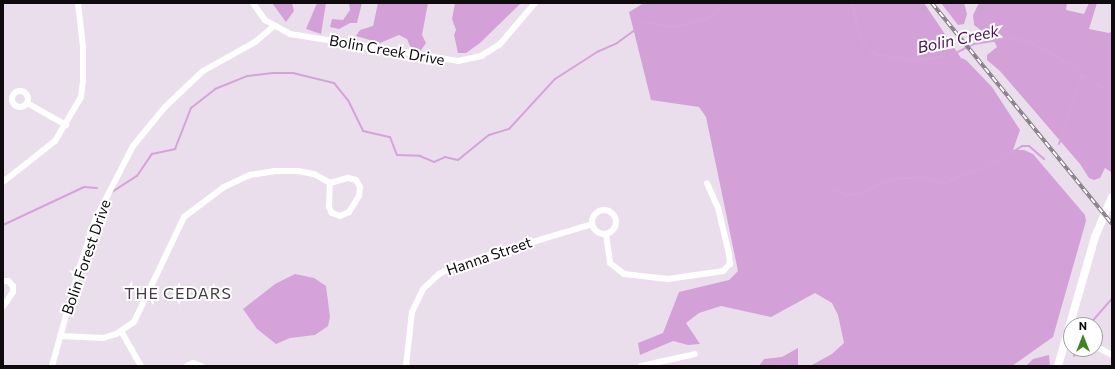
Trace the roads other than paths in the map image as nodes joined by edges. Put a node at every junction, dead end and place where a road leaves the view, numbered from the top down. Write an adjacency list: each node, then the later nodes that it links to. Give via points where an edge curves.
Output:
1 (78, 3): 6 (street, via 83,47 83,81 81,97)
2 (253, 3): 4 (street, Bolin Creek Drive)
3 (535, 3): 4 (street, Bolin Creek Drive, via 500,44 481,56 458,61 290,34)
4 (273, 27): 17 (street, Bolin Forest Drive, via 254,42 203,71 165,107 134,146 96,218)
5 (28, 103): 6 (street)
6 (66, 125): 7 (street, via 56,141)
7 (3, 182)
8 (330, 183): 8 (street, via 348,178 356,180 360,187 359,196 349,212 340,216 332,212 329,207); 16 (street, via 314,174 298,171 250,175 196,206 184,217 177,229 134,322)
9 (707, 183): 12 (street, via 718,208 729,254 730,264 723,271 668,279 624,274 610,263)
10 (1112, 196): 15 (main road, via 1095,237)
11 (592, 224): 12 (street, via 595,231); 12 (street, via 596,213 604,211 612,214 615,225); 24 (street, Hanna Street, via 459,264 439,274 423,289 412,312)
12 (606, 234)
13 (3, 281): 14 (street, via 8,281 13,286)
14 (4, 303)
15 (1074, 317)
16 (121, 331): 17 (street, via 102,338); 21 (street)
17 (60, 336): 20 (street, Bolin Forest Drive)
18 (1063, 352): 26 (main road)
19 (695, 354): 25 (street)
20 (52, 366)
21 (141, 366)
22 (187, 366): 23 (street, via 193,363)
23 (201, 366)
24 (406, 366)
25 (641, 366)
26 (1058, 366)

